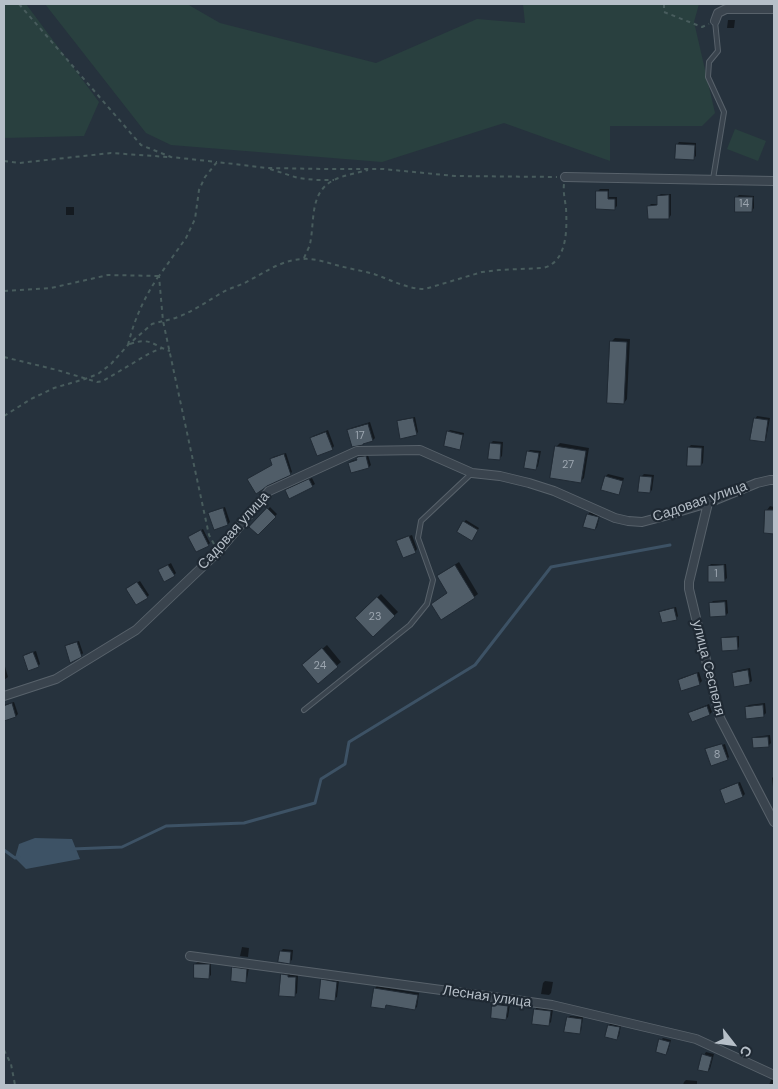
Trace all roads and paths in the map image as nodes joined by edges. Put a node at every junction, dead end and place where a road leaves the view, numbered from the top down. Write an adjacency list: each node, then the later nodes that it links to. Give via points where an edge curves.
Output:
1 (19, 4): 5 (path, via 142,145)
2 (664, 4): 4 (path, via 664,12 702,27)
3 (774, 9): 4 (street, via 726,10 718,13)
4 (715, 21): 11 (lane, via 718,51 710,62 708,77 724,112)
5 (171, 157): 6 (path, via 111,154 19,163); 7 (path)
6 (4, 161)
7 (217, 162): 8 (path); 15 (path, via 199,190 195,219 186,238)
8 (267, 168): 9 (path); 12 (path, via 298,178)
9 (370, 169): 10 (path, via 455,176); 12 (path)
10 (564, 177): 11 (street); 14 (path, via 564,243 559,257 550,267 482,272 418,289 372,274)
11 (713, 179): 13 (street)
12 (334, 180): 14 (path, via 318,195 310,245)
13 (774, 181)
14 (304, 259): 17 (path, via 271,267 182,316)
15 (159, 276): 16 (path, via 108,275 51,288); 17 (path); 18 (path, via 140,308)
16 (4, 291)
17 (163, 321): 18 (path, via 152,324); 20 (path)
18 (128, 345): 19 (path, via 146,341); 22 (path, via 111,364)
19 (162, 348): 20 (path); 22 (path, via 102,381)
20 (170, 351): 27 (path, via 209,535)
21 (4, 357): 22 (path)
22 (85, 379): 23 (path, via 31,398)
23 (4, 416)
24 (472, 474): 26 (street, Садовая улица, via 529,483 628,522 642,522); 27 (street, Садовая улица, via 420,450 357,451 269,491); 29 (lane, via 421,521 418,538 433,580 427,604 410,625)
25 (774, 480): 26 (street, Садовая улица, via 757,483)
26 (708, 503): 30 (street, улица Сеспеля, via 689,589 720,718)
27 (218, 552): 28 (street, Садовая улица, via 136,630 56,679)
28 (4, 696)
29 (304, 710)
30 (774, 822)
31 (190, 956): 33 (street, Лесная улица, via 552,1005 696,1040)
32 (4, 1050): 34 (path)
33 (774, 1075)
34 (15, 1085)

